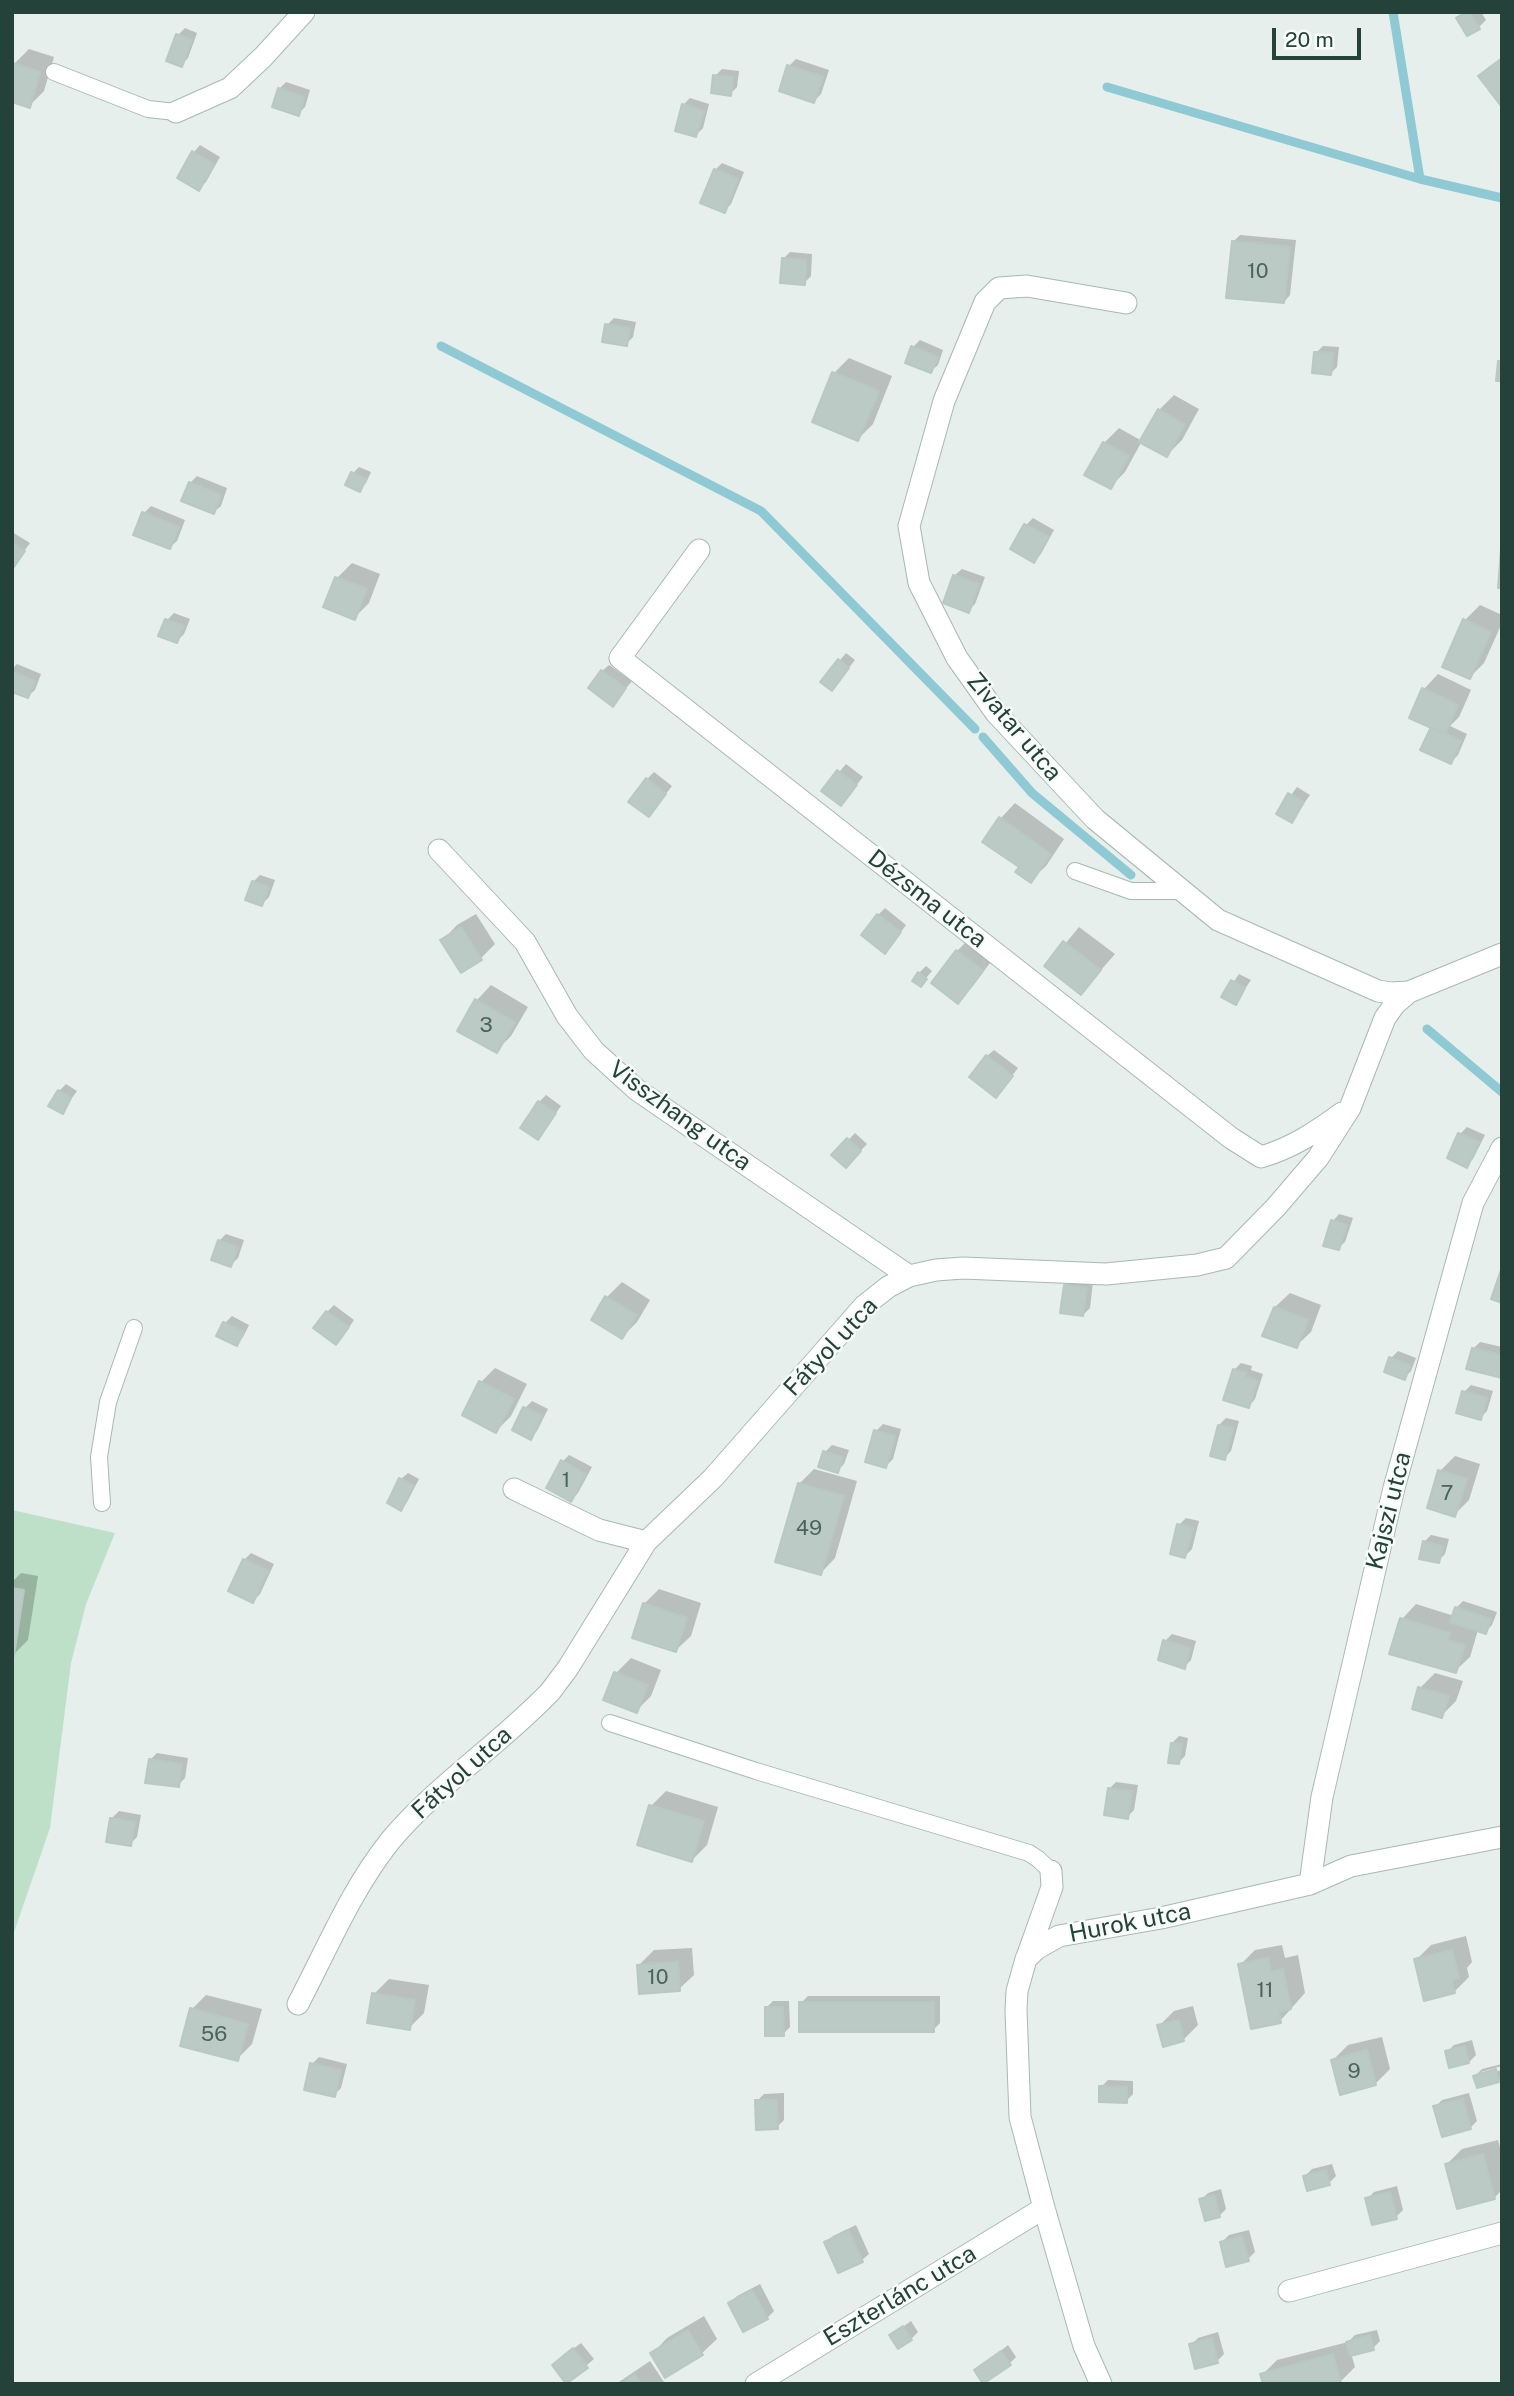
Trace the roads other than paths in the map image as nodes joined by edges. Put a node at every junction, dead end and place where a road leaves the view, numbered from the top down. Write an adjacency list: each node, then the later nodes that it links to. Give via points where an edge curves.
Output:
1 (304, 12): 3 (street, via 230,89)
2 (54, 72): 3 (lane, via 148,109)
3 (176, 112)
4 (1126, 303): 8 (street, Zivatar utca, via 1027,286 999,288 985,302 934,430 909,526 919,583 957,658 996,713 1095,819)
5 (699, 550): 11 (street, Dézsma utca, via 620,658 1251,1151 1261,1157 1284,1150)
6 (439, 850): 13 (street, Visszhang utca, via 525,942 567,1016 594,1051 628,1082)
7 (1075, 871): 8 (lane, via 1131,891)
8 (1182, 891): 10 (street, Zivatar utca, via 1218,920 1378,991)
9 (1502, 954): 10 (street, Fátyol utca)
10 (1409, 992): 11 (street, Fátyol utca, via 1385,1018)
11 (1350, 1108): 13 (street, Fátyol utca, via 1318,1158 1226,1258 1106,1274 962,1268)
12 (1502, 1148): 21 (street, Kajszi utca, via 1473,1203 1394,1488 1322,1797)
13 (909, 1276): 17 (street, Fátyol utca, via 864,1306 713,1478)
14 (134, 1328): 16 (lane, via 108,1402 99,1457)
15 (514, 1489): 17 (street, via 599,1530)
16 (102, 1503)
17 (646, 1542): 23 (street, Fátyol utca, via 550,1692 390,1842 362,1881)
18 (610, 1723): 20 (lane, via 1029,1853)
19 (1502, 1837): 21 (street, Hurok utca, via 1351,1866)
20 (1051, 1871): 22 (street, via 1052,1887)
21 (1311, 1884): 22 (street, Hurok utca, via 1059,1936)
22 (1026, 1959): 24 (street, via 1017,1991 1020,2117)
23 (298, 2004)
24 (1044, 2208): 27 (street, Eszterlánc utca); 28 (street, via 1084,2346)
25 (1502, 2233): 26 (street)
26 (1289, 2291)
27 (756, 2384)
28 (1101, 2384)

